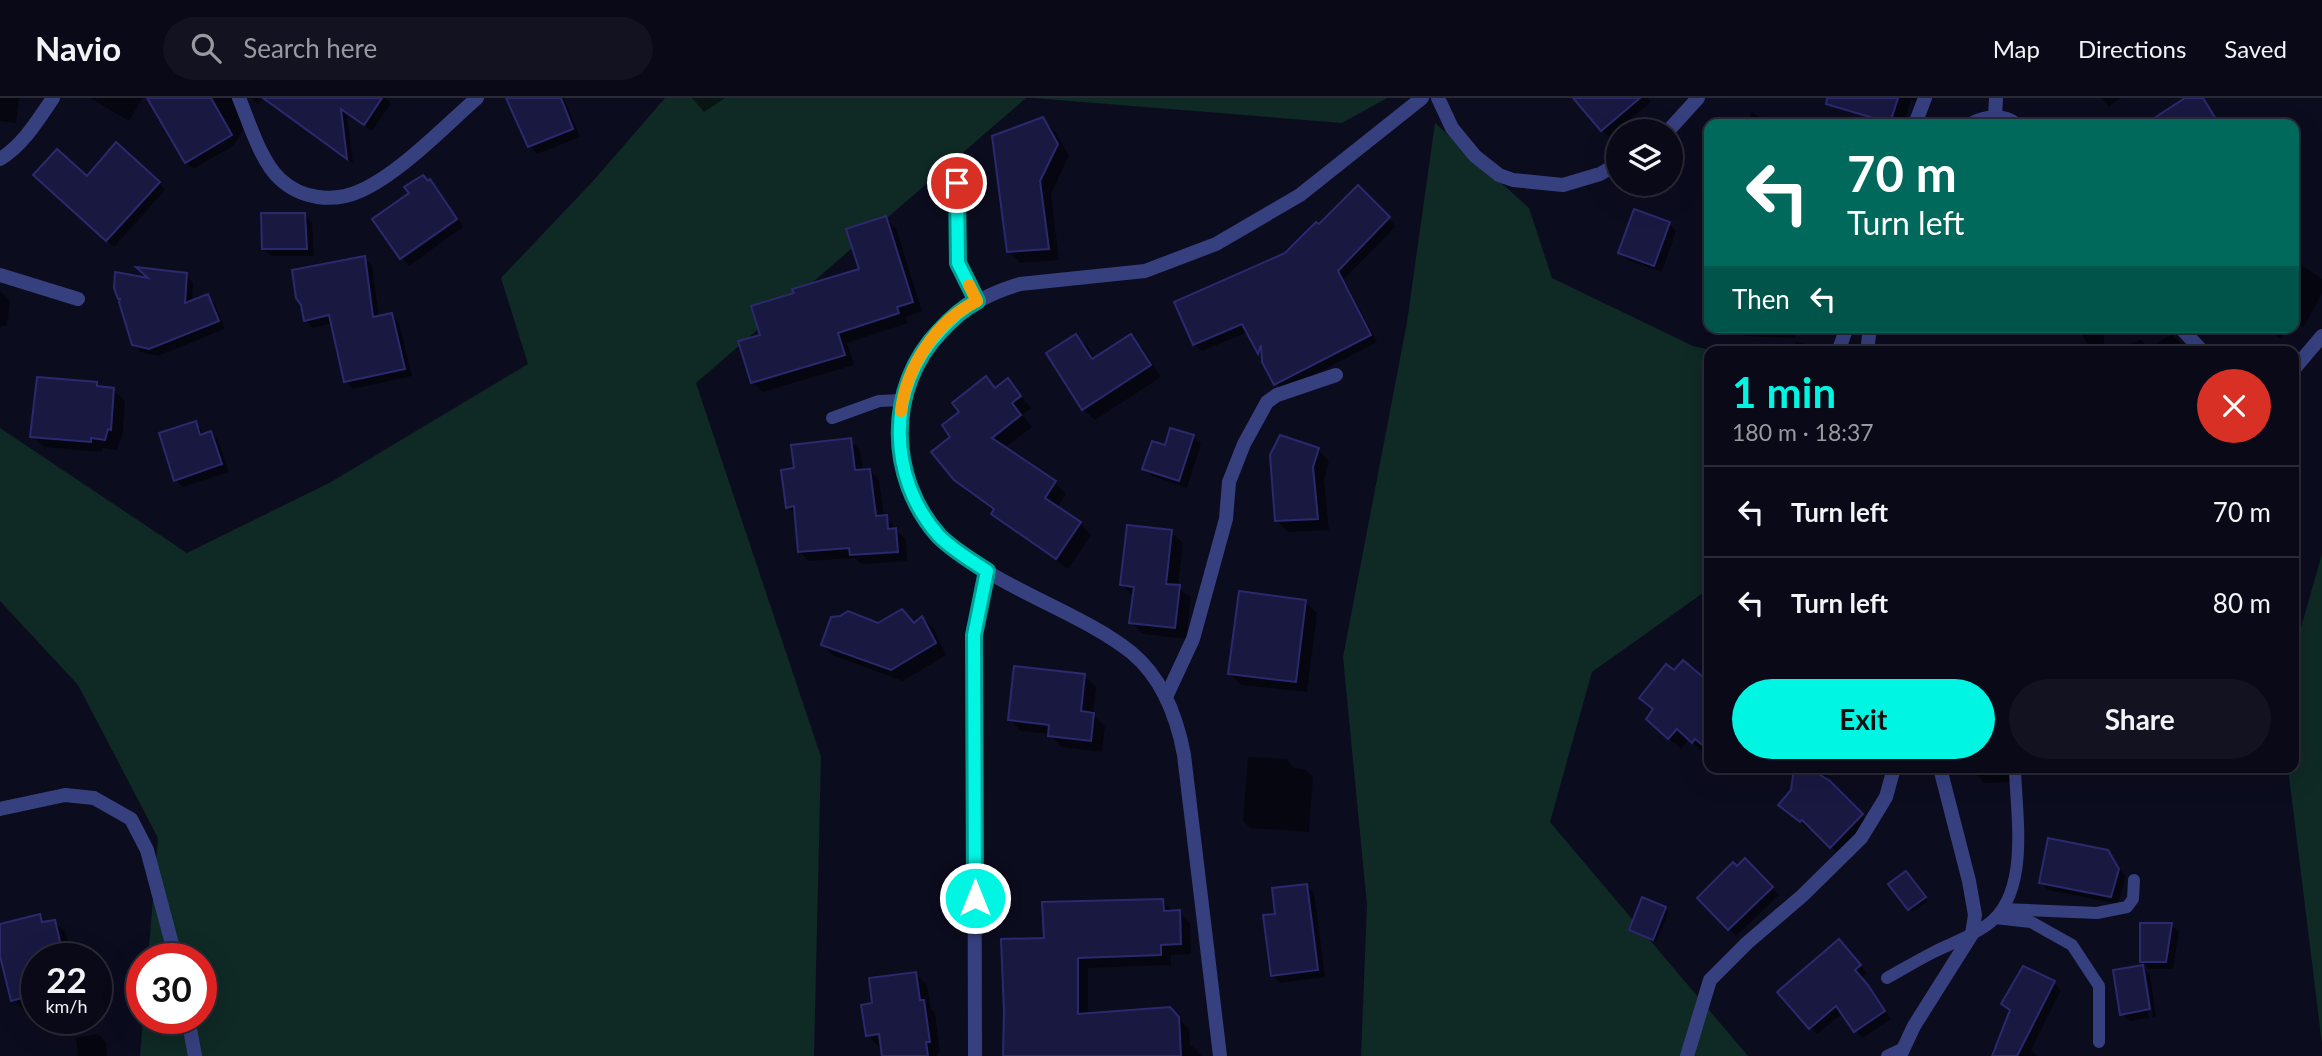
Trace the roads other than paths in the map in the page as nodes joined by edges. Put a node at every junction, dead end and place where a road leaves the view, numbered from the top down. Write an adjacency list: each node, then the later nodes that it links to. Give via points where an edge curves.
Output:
1 (53, 98): 14 (street, via 34,126)
2 (239, 98): 3 (street, via 278,178 313,197 334,198 360,191 394,170)
3 (477, 98)
4 (1422, 98): 19 (street, via 1300,195 1216,244 1145,271 1020,284)
5 (1438, 98): 15 (street, via 1452,128 1475,156 1499,175 1563,185)
6 (1698, 98): 10 (street)
7 (1925, 98): 11 (street)
8 (1996, 98): 9 (street)
9 (1995, 117): 12 (street); 13 (street)
10 (1679, 119)
11 (1917, 119)
12 (1980, 119)
13 (2004, 119)
14 (0, 159)
15 (1606, 171)
16 (957, 183): 19 (lane, via 958,263)
17 (0, 275): 18 (street)
18 (78, 299)
19 (977, 301): 25 (street, via 951,318 928,342)
20 (2186, 333): 22 (street)
21 (2322, 335): 23 (street)
22 (2197, 346)
23 (2299, 363)
24 (1336, 375): 28 (street, via 1277,395 1267,402 1250,434 1229,482 1226,519 1193,639)
25 (902, 400): 26 (lane, via 879,401); 27 (street, via 898,437 914,498 940,536)
26 (832, 418)
27 (987, 571): 28 (street, via 1132,654); 42 (street, via 974,635)
28 (1166, 697): 43 (street, via 1179,726 1184,755)
29 (1893, 773): 44 (street, via 1886,797 1861,838 1710,980)
30 (1941, 773): 35 (street, via 1969,881 1975,915)
31 (2015, 773): 34 (lane, via 2014,888)
32 (0, 809): 36 (street, via 65,795 94,798 131,819 147,850)
33 (2134, 880): 34 (lane, via 2133,899 2127,907 2097,913)
34 (1999, 914): 35 (lane); 39 (lane, via 2031,922 2072,945 2099,986)
35 (1972, 934): 37 (lane); 40 (street)
36 (172, 943)
37 (1887, 978)
38 (191, 1034): 41 (street)
39 (2099, 1042)
40 (1902, 1052): 45 (lane)
41 (195, 1056)
42 (975, 1056)
43 (1220, 1056)
44 (1687, 1056)
45 (1887, 1056)

